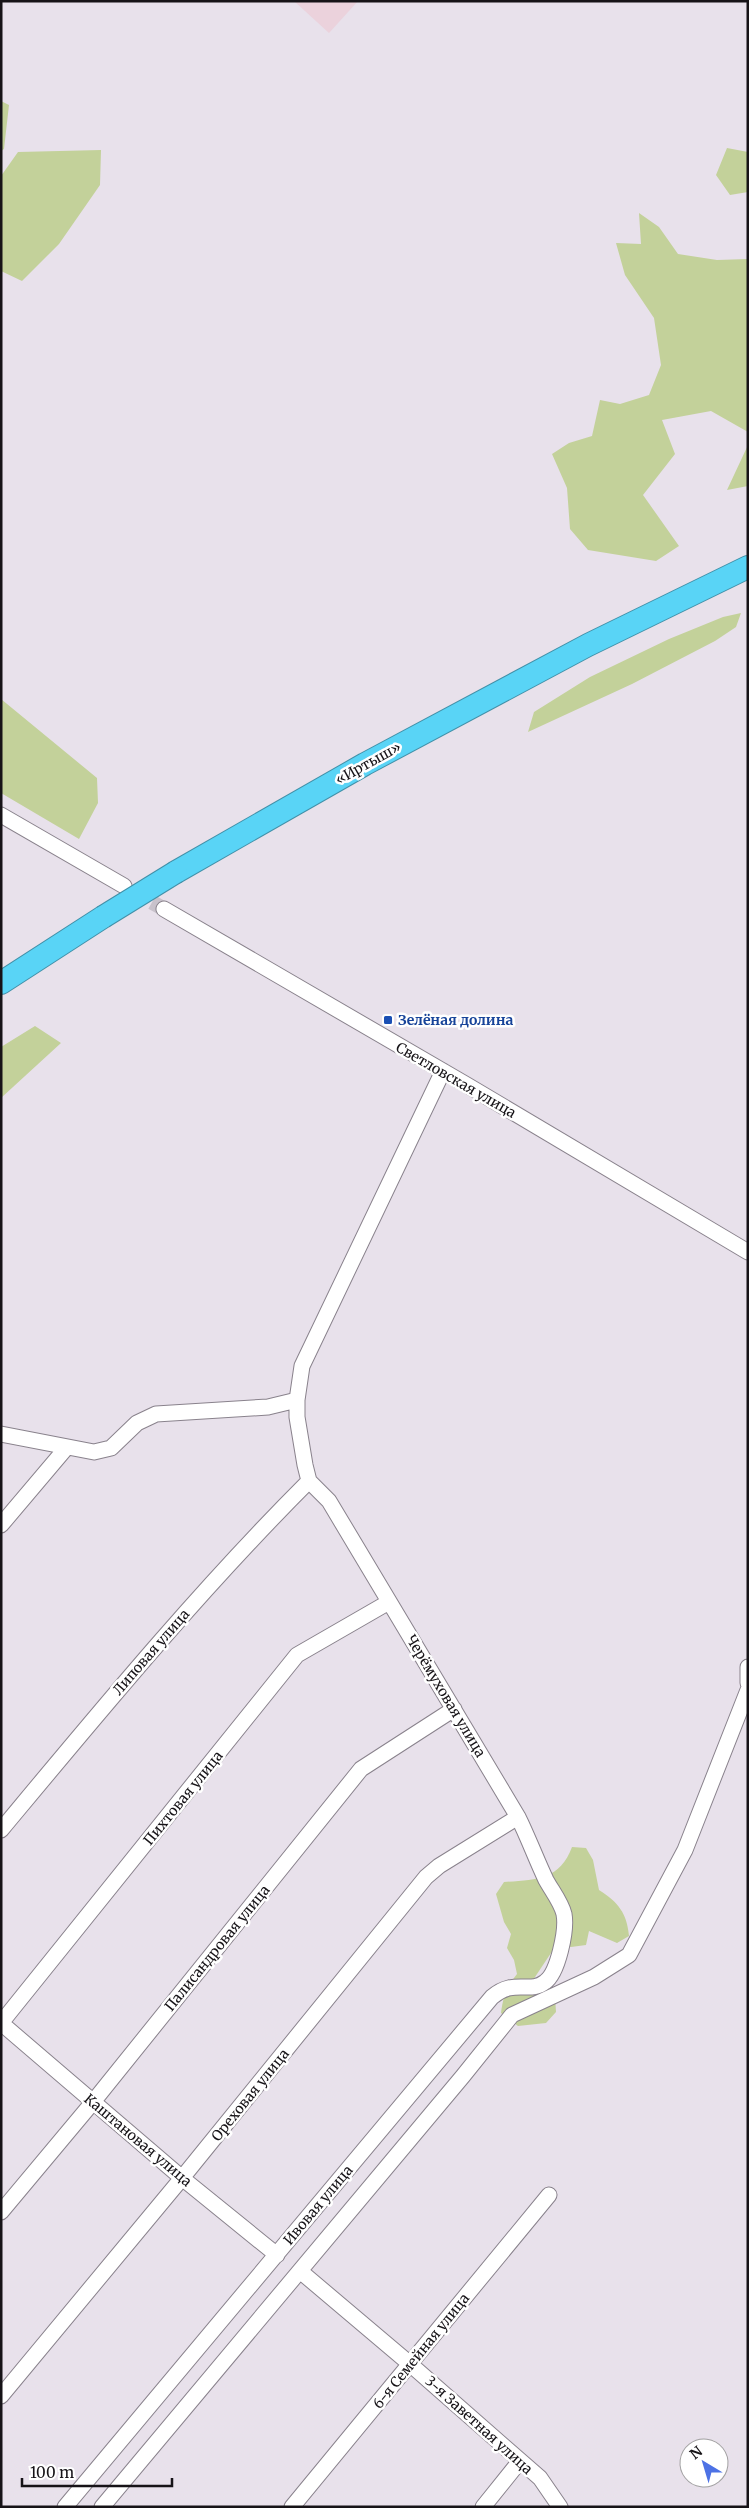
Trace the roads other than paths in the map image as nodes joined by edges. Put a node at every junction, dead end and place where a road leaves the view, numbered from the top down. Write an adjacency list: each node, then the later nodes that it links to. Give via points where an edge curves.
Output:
1 (748, 567): 5 (highway, «Иртыш», bridge, via 588,644 365,764 176,872)
2 (1, 815): 3 (street)
3 (124, 886)
4 (164, 909): 6 (street, Светловская улица)
5 (1, 984)
6 (443, 1072): 7 (street, Светловская улица); 8 (street, via 302,1366)
7 (748, 1252)
8 (297, 1400): 10 (street, via 268,1407 156,1414 137,1423 111,1448 94,1452); 11 (street, via 300,1439)
9 (1, 1434): 10 (street)
10 (67, 1447): 12 (street)
11 (309, 1480): 13 (street, Черёмуховая улица, via 328,1501); 19 (street, Липовая улица, via 165,1634)
12 (1, 1525)
13 (389, 1602): 17 (street, Черёмуховая улица); 21 (street, Пихтовая улица, via 297,1655)
14 (748, 1667): 15 (street)
15 (748, 1683)
16 (748, 1690): 27 (street, Ивовая улица, via 685,1850 629,1955 588,1980 528,2006 504,2022 463,2076)
17 (454, 1709): 18 (street, Черёмуховая улица); 22 (street, Палисандровая улица, via 361,1768)
18 (518, 1817): 20 (street, Черёмуховая улица, via 560,1904); 23 (street, Ореховая улица, via 438,1866 426,1877)
19 (1, 1830)
20 (564, 1921): 26 (street, Ивовая улица, via 552,1976 534,1987 501,1989 492,1997)
21 (1, 2023): 22 (street, Каштановая улица)
22 (93, 2102): 23 (street, Каштановая улица); 25 (street, Палисандровая улица)
23 (182, 2178): 26 (street, Каштановая улица); 29 (street, Ореховая улица)
24 (549, 2195): 28 (street, 6-я Семейная улица)
25 (1, 2212)
26 (276, 2255): 31 (street, Ивовая улица)
27 (300, 2271): 28 (street, 3-я Заветная улица); 32 (street, Ивовая улица)
28 (410, 2364): 30 (street, 3-я Заветная улица); 33 (street, 6-я Семейная улица)
29 (1, 2396)
30 (520, 2461): 34 (street); 35 (street, 3-я Заветная улица, via 540,2478)
31 (65, 2507)
32 (102, 2507)
33 (292, 2507)
34 (483, 2507)
35 (560, 2507)

